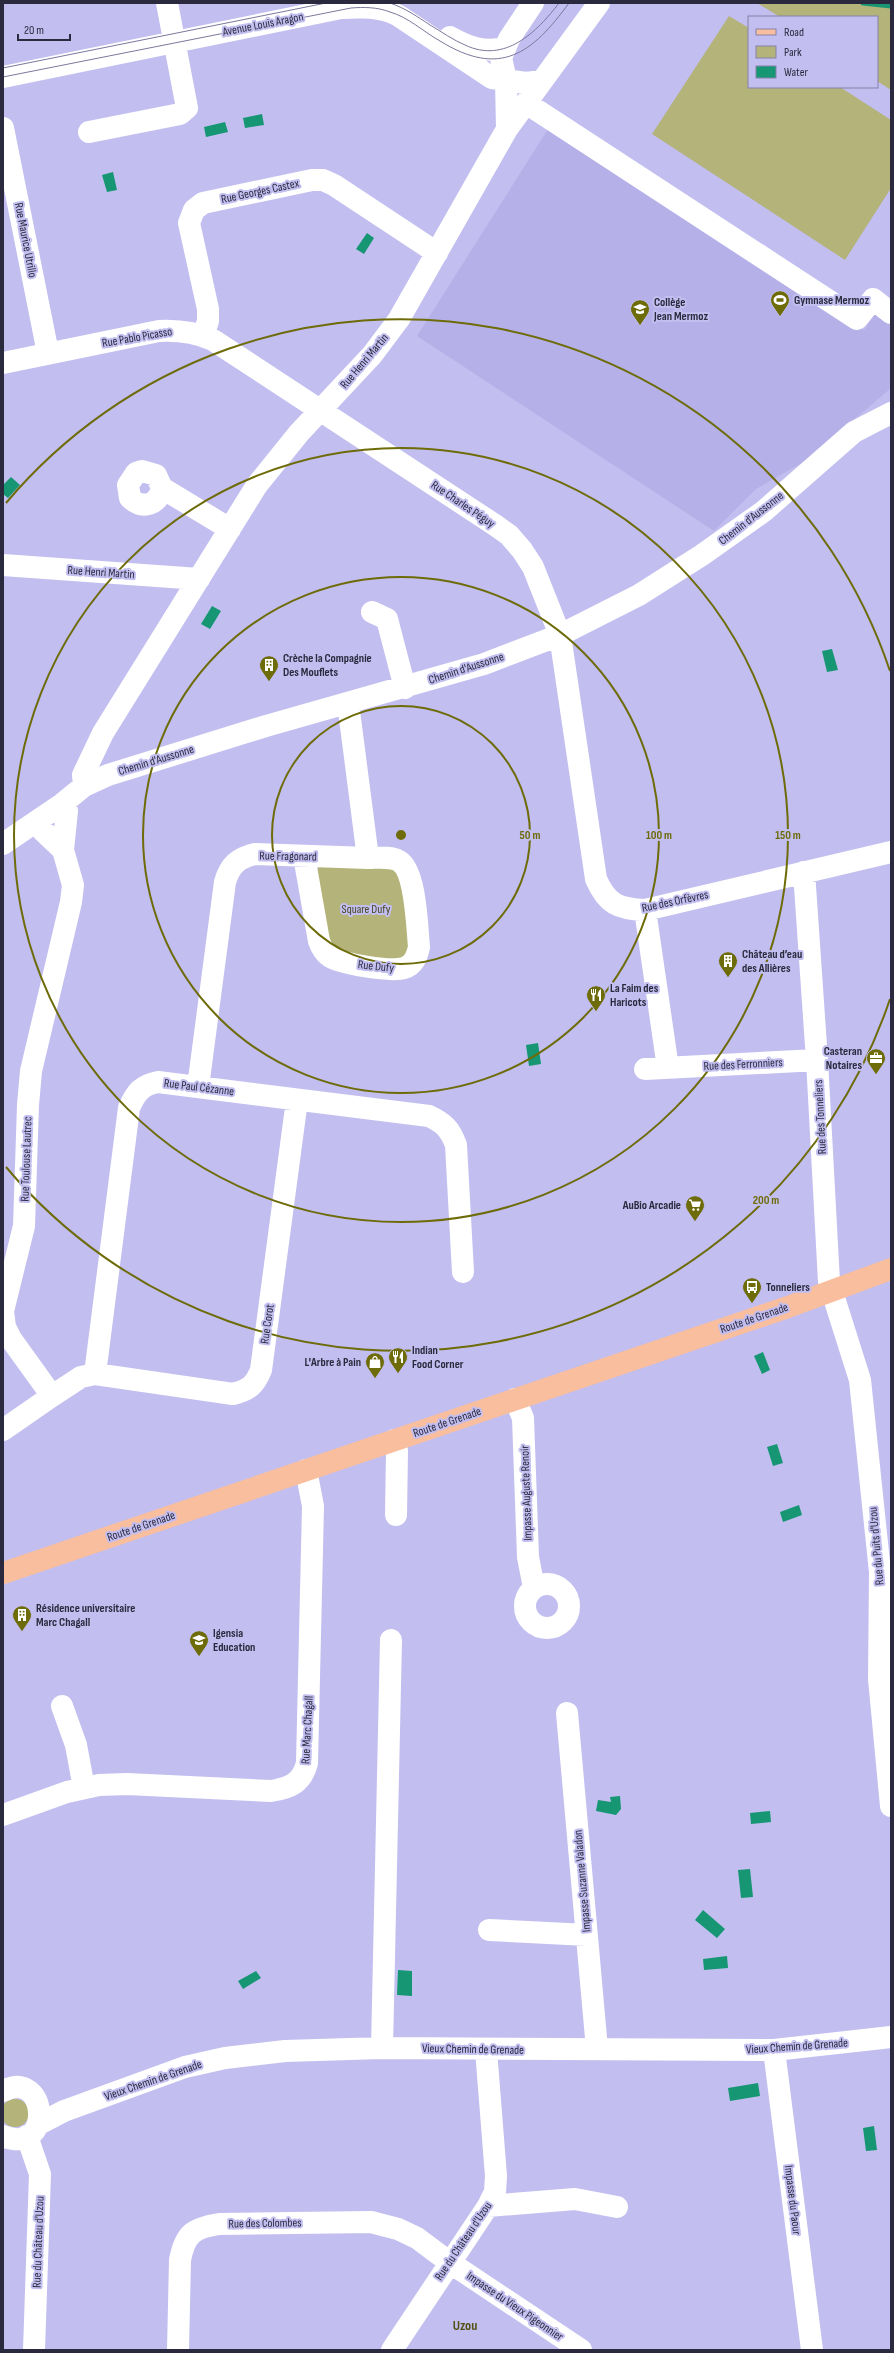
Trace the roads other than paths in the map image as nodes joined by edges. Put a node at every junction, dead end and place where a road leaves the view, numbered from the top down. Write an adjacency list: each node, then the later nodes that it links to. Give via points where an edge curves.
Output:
1 (167, 3): 6 (street)
2 (326, 3): 6 (street, Avenue Louis Aragon)
3 (390, 3): 7 (street, via 465,46 489,50)
4 (599, 3): 11 (street, Rue Henri Martin)
5 (527, 5): 7 (street)
6 (174, 38): 8 (street, Avenue Louis Aragon); 9 (street, Avenue Louis Aragon); 10 (street, Avenue Louis Aragon, via 341,8 376,8 392,12 441,42 483,74); 15 (street, via 187,108 180,114)
7 (505, 48): 10 (street, via 501,58)
8 (3, 68)
9 (3, 76)
10 (506, 80): 11 (street, Avenue Louis Aragon, via 532,83); 14 (street)
11 (542, 81): 12 (street, Rue Henri Martin)
12 (526, 103): 14 (street, Rue Henri Martin); 18 (street, via 857,319 872,299)
13 (3, 128): 16 (street, Rue Maurice Utrillo)
14 (508, 129): 17 (street, Rue Henri Martin)
15 (89, 132)
16 (6, 162): 20 (street, Rue Maurice Utrillo)
17 (437, 252): 19 (street, Rue Georges Castex, via 323,180 312,180 203,203 194,210 189,223 208,309 208,321); 22 (street, Rue Henri Martin, via 399,320 372,355)
18 (891, 313)
19 (203, 336): 20 (street, Rue Pablo Picasso, via 178,330 160,331); 22 (street, Rue Pablo Picasso)
20 (48, 353): 21 (street, Rue Pablo Picasso)
21 (3, 363)
22 (322, 410): 25 (street, Rue Henri Martin, via 275,460); 29 (street, Rue Charles Péguy, via 509,535 533,567)
23 (891, 413): 29 (street, Chemin d'Aussonne, via 854,432 764,511 702,555 639,594)
24 (162, 488): 25 (street)
25 (230, 529): 27 (street, Rue Henri Martin)
26 (3, 565): 27 (street, Rue Henri Martin)
27 (199, 579): 32 (street, Rue Henri Martin)
28 (372, 612): 30 (street, via 387,619)
29 (560, 635): 30 (street, Chemin d'Aussonne, via 484,664); 43 (street, Rue des Orfèvres, via 596,879 603,894 616,905 628,910)
30 (405, 688): 31 (street, Chemin d'Aussonne)
31 (348, 703): 33 (street, Chemin d'Aussonne); 41 (street)
32 (99, 742): 33 (street); 34 (street, Rue Henri Martin, via 83,775)
33 (108, 774): 34 (street, Chemin d'Aussonne)
34 (84, 786): 35 (street, Chemin d'Aussonne)
35 (62, 804): 36 (street, Chemin d'Aussonne); 38 (street, Rue Toulouse Lautrec, via 67,811)
36 (37, 821): 37 (street, Chemin d'Aussonne); 38 (street, via 43,831)
37 (3, 844)
38 (63, 850): 53 (street, Rue Toulouse Lautrec, via 73,885 71,902 31,1071 24,1226 3,1311 5,1327 11,1339)
39 (891, 852): 42 (street, Rue des Orfèvres)
40 (304, 856): 41 (street, Rue Fragonard); 41 (street, Rue Dufy, via 319,941 323,950 340,961 393,969 404,968 417,957 419,947 411,878 399,862 390,858); 47 (street, Rue Fragonard, via 255,854 239,859 228,870)
41 (368, 858)
42 (804, 872): 43 (street, Rue des Orfèvres); 44 (street, Rue des Tonneliers)
43 (645, 910): 45 (street)
44 (817, 1060): 45 (street, Rue des Ferronniers); 51 (street, Rue des Tonneliers, via 828,1271)
45 (668, 1068): 46 (street, Rue des Ferronniers)
46 (645, 1069)
47 (198, 1087): 48 (street, Rue Paul Cézanne); 52 (street, Rue Paul Cézanne, via 158,1082 145,1085 134,1095 129,1108)
48 (297, 1100): 50 (street, Rue Paul Cézanne, via 429,1116 442,1122 456,1145); 52 (street, Rue Corot, via 261,1370 257,1382 246,1391 233,1394)
49 (891, 1269): 51 (main road, Route de Grenade)
50 (463, 1272)
51 (832, 1291): 54 (main road, Route de Grenade); 65 (street, Rue du Puits d'Uzou, via 860,1380 880,1572 879,1679)
52 (95, 1374): 53 (street, via 81,1377)
53 (52, 1396): 55 (street)
54 (515, 1399): 56 (main road, Route de Grenade); 60 (street, Impasse Auguste Renoir, via 523,1418 528,1557)
55 (3, 1430)
56 (394, 1440): 57 (main road, Route de Grenade); 58 (street, via 397,1451)
57 (306, 1470): 59 (main road, Route de Grenade); 64 (street, Rue Marc Chagall, via 313,1506 307,1763 304,1775 286,1788 271,1791 127,1784)
58 (396, 1515)
59 (3, 1573)
60 (534, 1588)
61 (391, 1640): 70 (street)
62 (62, 1706): 64 (street, via 76,1745)
63 (567, 1713): 68 (street, Impasse Suzanne Valadon)
64 (84, 1788): 66 (street, Rue Marc Chagall)
65 (891, 1806)
66 (3, 1815)
67 (489, 1930): 68 (street)
68 (587, 1935): 72 (street, Impasse Suzanne Valadon)
69 (891, 2037): 73 (street, Vieux Chemin de Grenade)
70 (382, 2048): 71 (street, Vieux Chemin de Grenade); 75 (street, Vieux Chemin de Grenade, via 285,2051 224,2058 185,2067)
71 (486, 2050): 72 (street, Vieux Chemin de Grenade); 77 (street, Rue du Château d'Uzou, via 496,2176 495,2192)
72 (597, 2050): 73 (street, Vieux Chemin de Grenade)
73 (774, 2050): 84 (street, Impasse du Paour)
74 (16, 2088): 75 (street); 76 (street, Rue du Château d'Uzou, via 41,2111)
75 (64, 2111): 76 (street, Vieux Chemin de Grenade)
76 (16, 2135): 80 (street, Rue du Château d'Uzou, via 40,2174)
77 (488, 2206): 78 (street, via 575,2198); 79 (street, Rue du Château d'Uzou)
78 (617, 2207)
79 (449, 2262): 81 (street, Rue des Colombes, via 417,2238 371,2222 242,2223 201,2227 190,2234 183,2245 180,2260); 82 (street, Rue du Château d'Uzou); 83 (street, Impasse du Vieux Pigeonnier)
80 (34, 2350)
81 (178, 2350)
82 (392, 2350)
83 (581, 2350)
84 (812, 2350)

